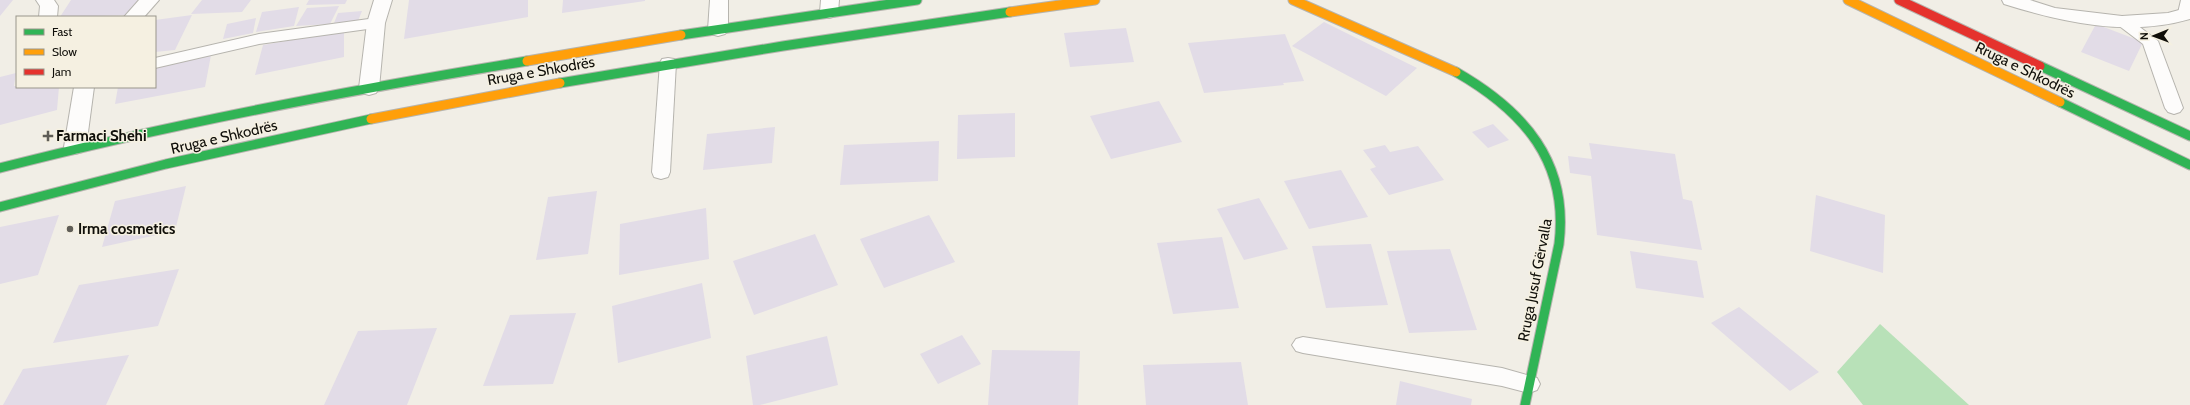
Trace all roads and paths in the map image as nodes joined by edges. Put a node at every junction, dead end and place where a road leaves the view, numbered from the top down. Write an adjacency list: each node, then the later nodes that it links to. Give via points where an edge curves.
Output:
1 (46, 0): 15 (street, via 49,6)
2 (150, 0): 16 (street)
3 (383, 0): 18 (street)
4 (719, 0): 19 (street)
5 (917, 0): 12 (main road, Rruga e Shkodrës)
6 (1095, 0): 21 (main road, Rruga e Shkodrës)
7 (1293, 0): 13 (main road, Rruga Jusuf Gërvalla)
8 (1306, 0): 13 (main road, Rruga Jusuf Gërvalla)
9 (1848, 0): 27 (main road, Rruga e Shkodrës)
10 (2011, 0): 17 (street, via 2053,13)
11 (1901, 1): 25 (main road, Rruga e Shkodrës)
12 (830, 6): 19 (main road, Rruga e Shkodrës)
13 (1314, 9): 32 (main road, Rruga Jusuf Gërvalla, via 1448,66 1511,108 1529,127 1544,149 1559,192 1562,221)
14 (2188, 9): 17 (street, via 2169,19)
15 (48, 16)
16 (134, 16)
17 (2122, 22): 24 (lane, via 2150,41)
18 (376, 23): 20 (lane, via 259,40); 23 (street)
19 (718, 30): 23 (main road, Rruga e Shkodrës)
20 (156, 62)
21 (668, 63): 29 (lane); 30 (main road, Rruga e Shkodrës, via 511,91 315,131 132,172)
22 (84, 88): 26 (street)
23 (369, 88): 26 (main road, Rruga e Shkodrës)
24 (2174, 108)
25 (2190, 136)
26 (75, 147): 28 (main road, Rruga e Shkodrës)
27 (2190, 165)
28 (0, 168)
29 (661, 172)
30 (0, 208)
31 (1303, 345): 32 (lane, via 1502,376)
32 (1529, 384): 33 (main road, Rruga Jusuf Gërvalla)
33 (1525, 405)

